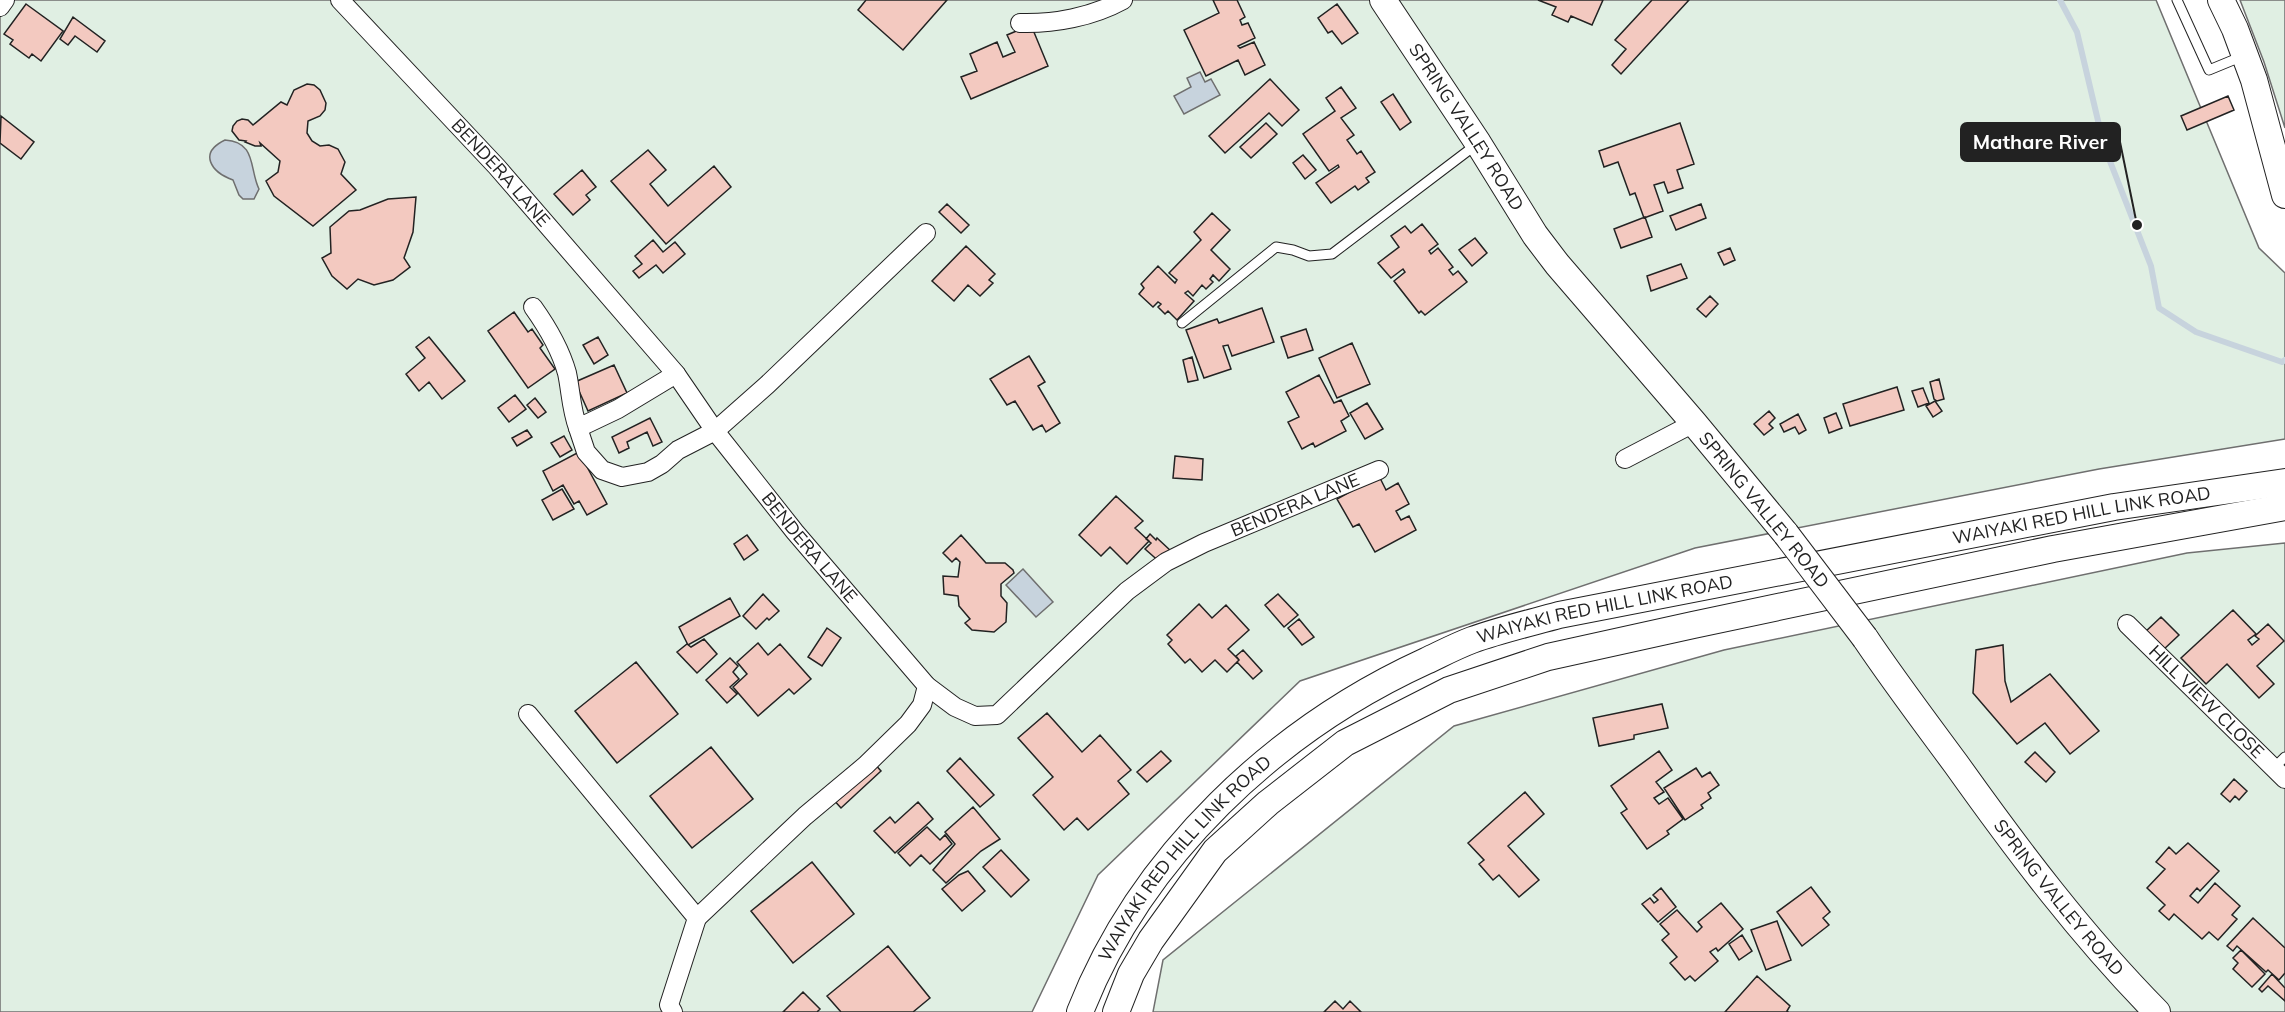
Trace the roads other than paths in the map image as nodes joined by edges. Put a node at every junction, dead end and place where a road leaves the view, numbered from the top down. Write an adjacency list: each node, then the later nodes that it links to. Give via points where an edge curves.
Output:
1 (5, 0): 7 (street)
2 (340, 0): 15 (street, BENDERA LANE, via 497,167)
3 (1123, 0): 8 (street, via 1083,16)
4 (1383, 0): 10 (main road, SPRING VALLEY ROAD)
5 (2177, 0): 9 (lane, via 2209,70)
6 (2222, 0): 9 (main road)
7 (0, 7)
8 (1020, 23)
9 (2246, 55): 11 (main road)
10 (1478, 143): 14 (lane, via 1332,254 1309,256 1276,247); 16 (main road, SPRING VALLEY ROAD, via 1557,264)
11 (2285, 195)
12 (926, 233): 18 (street)
13 (533, 307): 17 (street, via 553,335 562,358)
14 (1182, 323)
15 (676, 374): 17 (street); 18 (street, BENDERA LANE)
16 (1694, 423): 19 (street); 31 (main road, SPRING VALLEY ROAD, bridge, via 1786,534 2004,831 2124,979)
17 (578, 428): 18 (street, via 586,452 602,470 621,477 648,472 678,450)
18 (715, 431): 24 (street, BENDERA LANE)
19 (1625, 459)
20 (1378, 470): 24 (street, BENDERA LANE, via 1166,562 1127,591 997,715 975,716 965,712)
21 (2285, 482): 29 (main road, WAIYAKI RED HILL LINK ROAD, via 2114,507 1559,615 1471,640 1404,671 1320,720 1231,793 1180,846 1133,910 1102,959)
22 (2285, 507): 30 (main road, WAIYAKI RED HILL LINK ROAD, via 2053,549 1682,627 1548,657 1449,690 1345,743 1268,803 1215,851 1151,940 1131,974)
23 (2127, 624): 26 (street, HILL VIEW CLOSE)
24 (927, 686): 27 (street, via 922,705 908,724)
25 (528, 714): 27 (street)
26 (2281, 768)
27 (697, 918): 28 (street, via 669,1005)
28 (673, 1012)
29 (1080, 1012)
30 (1116, 1012)
31 (2157, 1012)

